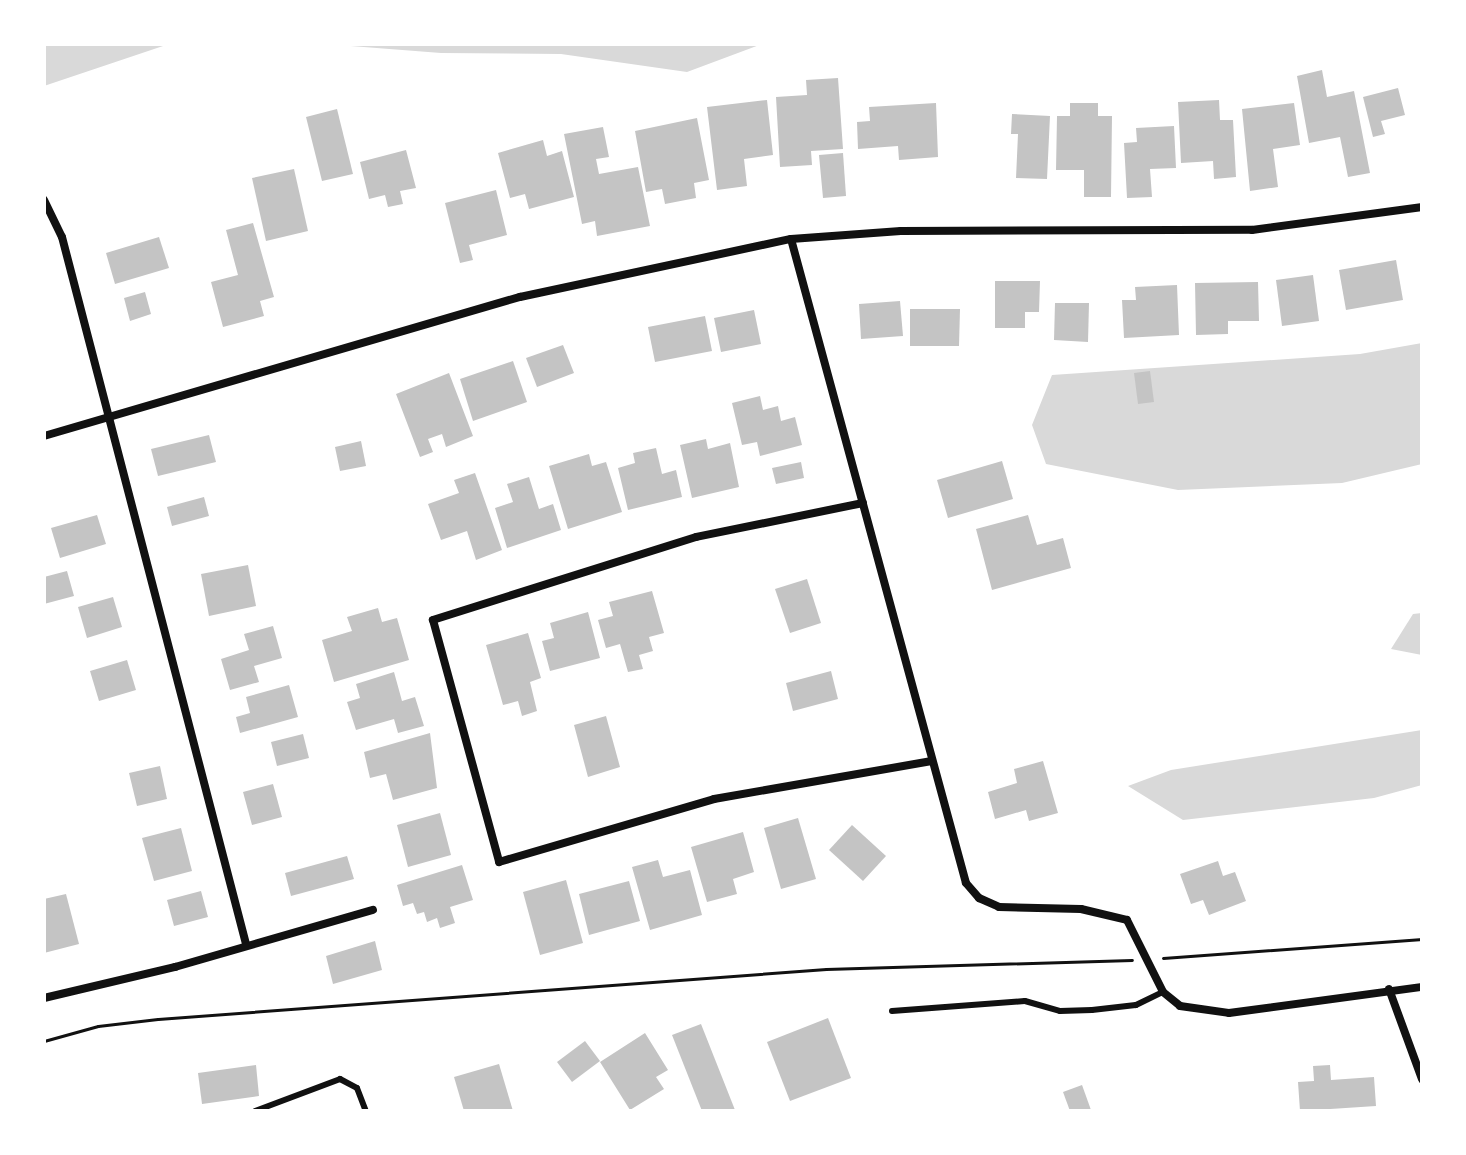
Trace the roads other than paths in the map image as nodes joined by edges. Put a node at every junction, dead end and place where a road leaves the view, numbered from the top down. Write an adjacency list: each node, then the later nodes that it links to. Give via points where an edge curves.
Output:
1 (44, 200): 4 (street, via 62,237)
2 (1422, 207): 3 (street, via 1252,230 901,231)
3 (791, 239): 4 (street, via 520,297); 6 (street)
4 (110, 418): 5 (street); 9 (street)
5 (44, 436)
6 (863, 503): 7 (street); 7 (street, via 696,537 433,620 499,862 714,799)
7 (932, 761): 12 (street, via 966,883 979,898 999,907 1113,913 1136,931)
8 (373, 910): 9 (street)
9 (246, 944): 13 (street)
10 (1422, 987): 11 (street)
11 (1389, 989): 12 (street, via 1229,1013 1180,1006); 15 (street)
12 (1163, 992): 14 (lane, via 1136,1005 1092,1010 1060,1011 1025,1001)
13 (44, 998)
14 (892, 1011)
15 (1422, 1079)
16 (255, 1111): 17 (lane, via 340,1079 357,1088)
17 (366, 1111)

